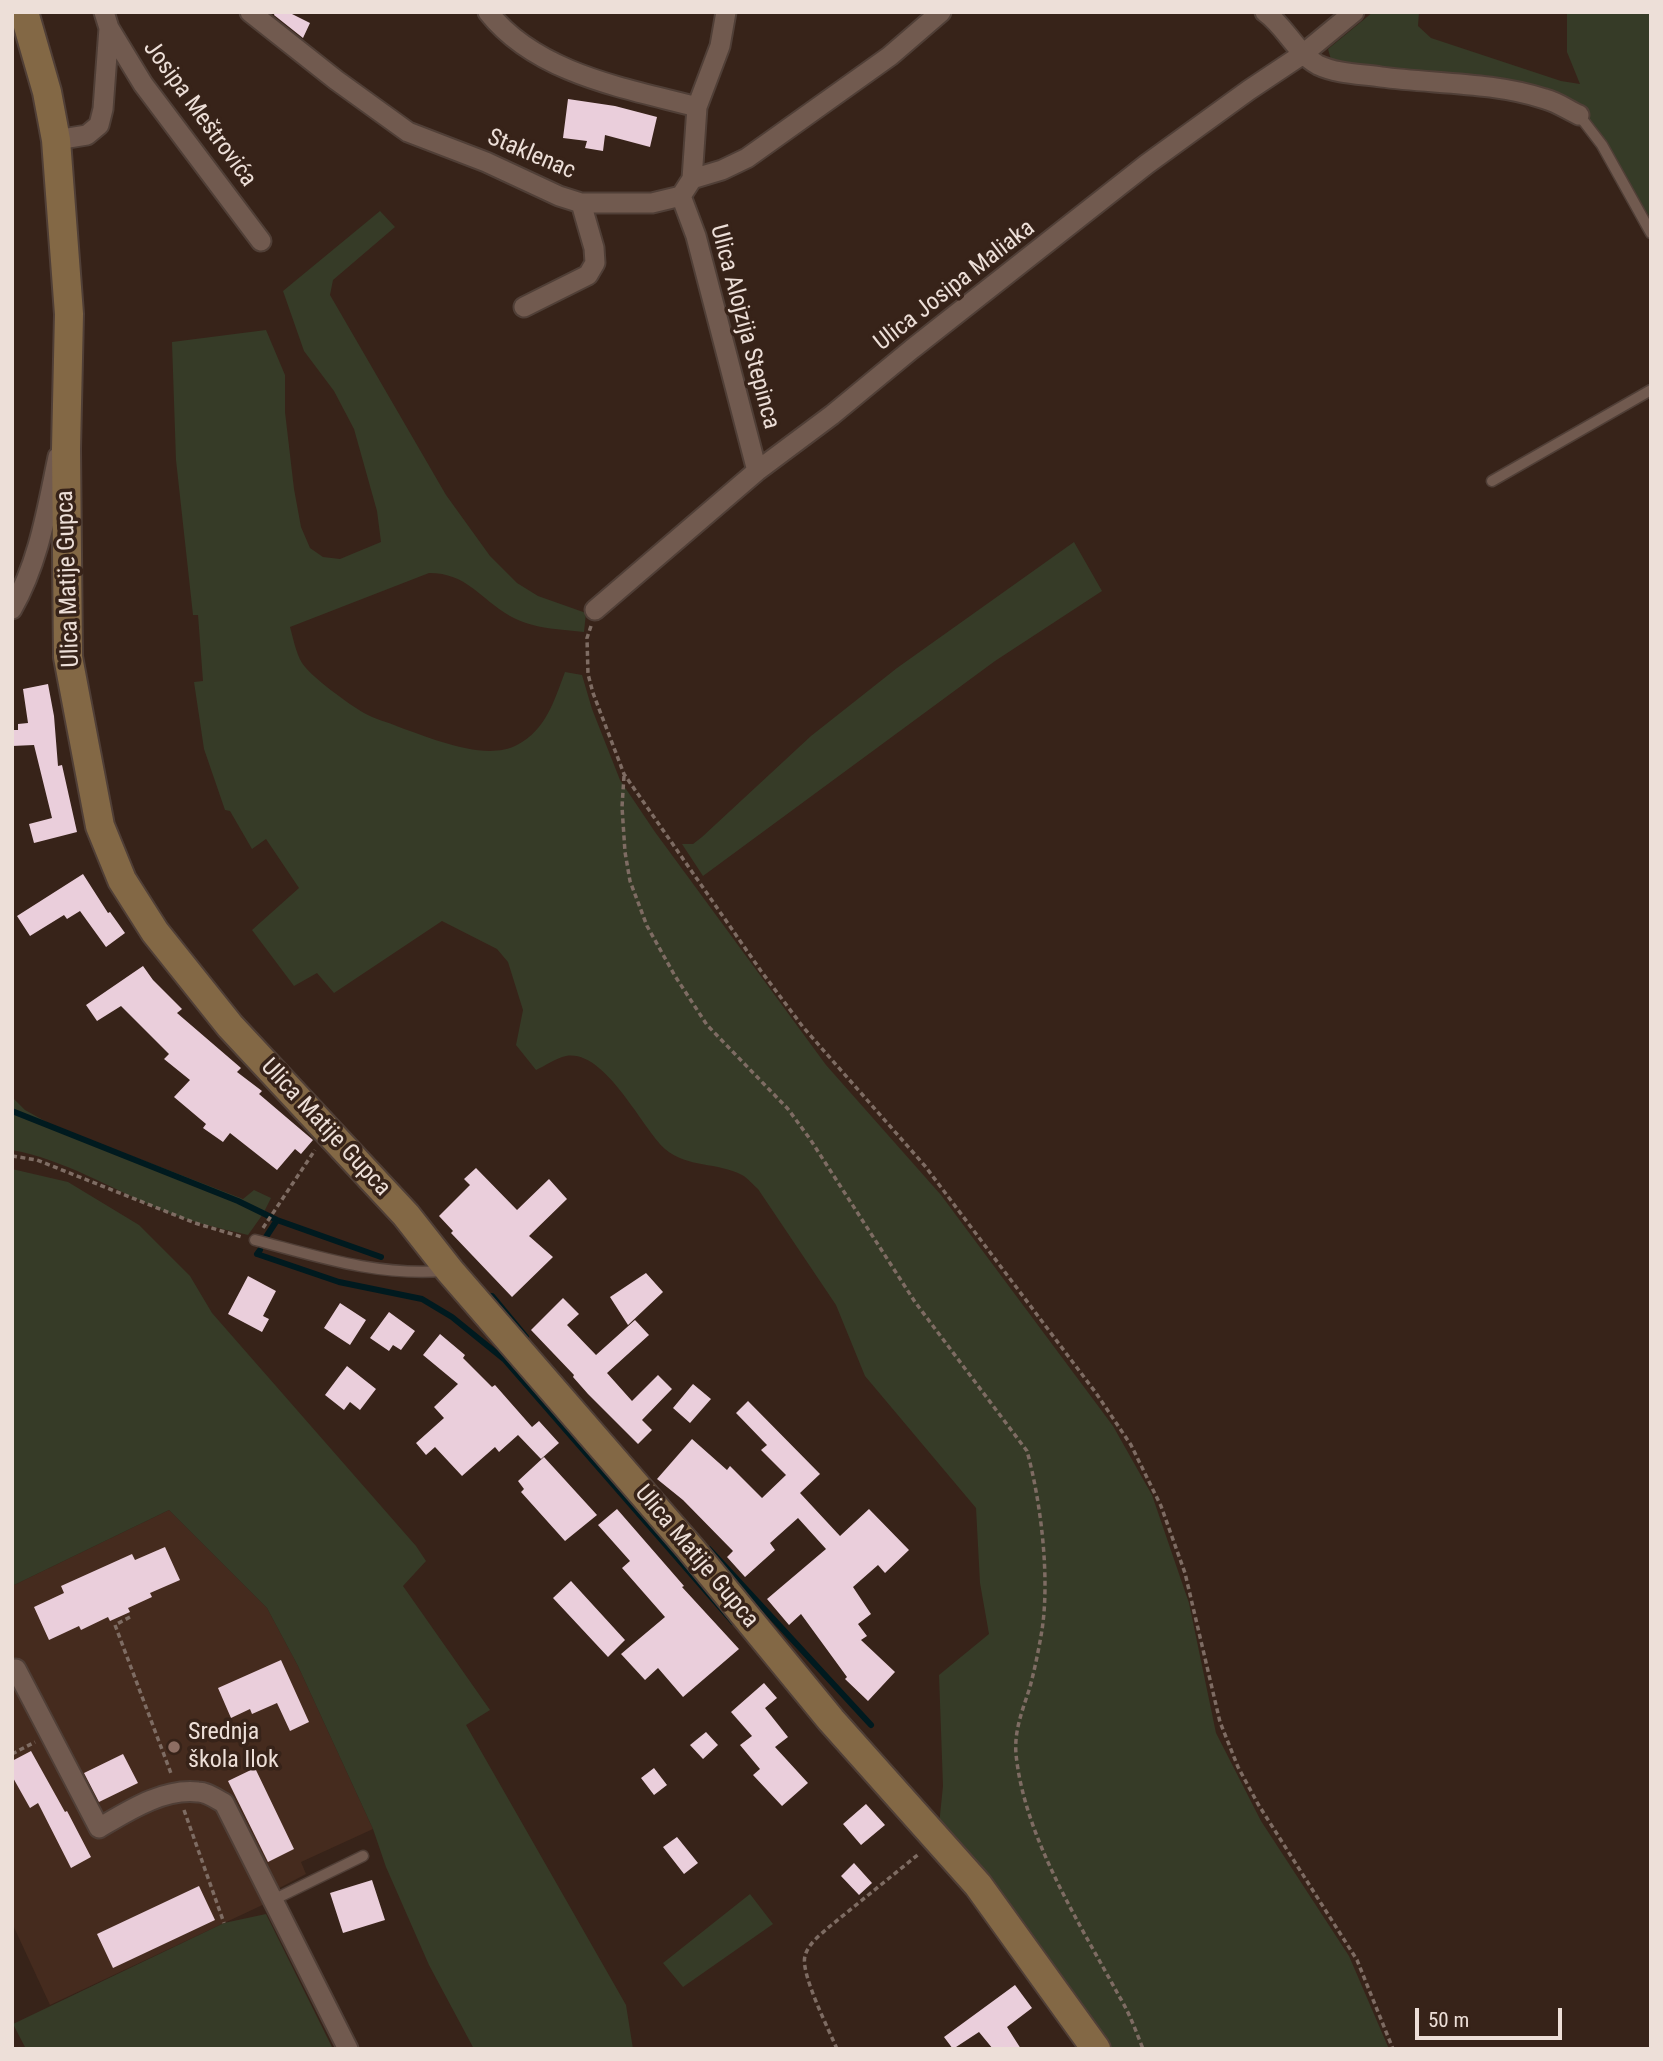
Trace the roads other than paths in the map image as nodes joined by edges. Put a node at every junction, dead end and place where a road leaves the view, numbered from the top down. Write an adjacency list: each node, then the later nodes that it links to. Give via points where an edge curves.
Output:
1 (24, 12): 12 (street, Ulica Matije Gupca)
2 (250, 12): 15 (street, Staklenac, via 408,132)
3 (488, 12): 10 (street, via 530,50 569,69)
4 (726, 12): 10 (street, via 720,46)
5 (941, 12): 13 (street, via 890,56 747,158)
6 (1265, 12): 9 (street)
7 (1354, 12): 9 (street, Ulica Josipa Maliaka)
8 (106, 20): 12 (street, via 99,125 87,135); 17 (street, Josipa Meštrovića, via 143,84)
9 (1303, 54): 11 (street, via 1332,70 1513,90 1549,99); 21 (street, Ulica Josipa Maliaka, via 1147,164)
10 (697, 107): 13 (street)
11 (1579, 115): 16 (lane, via 1602,145)
12 (56, 140): 20 (street, Ulica Matije Gupca, via 69,314)
13 (692, 179): 14 (street)
14 (681, 196): 15 (street, Staklenac, via 652,203); 21 (street, Ulica Alojzija Stepinca, via 696,236)
15 (581, 203): 18 (street, via 595,263 588,275)
16 (1651, 233)
17 (261, 241)
18 (524, 307)
19 (1651, 390): 22 (lane)
20 (66, 449): 23 (street, via 58,457 29,575); 26 (street, Ulica Matije Gupca, via 68,657 100,826 122,880 155,932 230,1026 406,1215)
21 (757, 471): 24 (street, Ulica Josipa Maliaka)
22 (1492, 481)
23 (12, 609)
24 (595, 610)
25 (256, 1240): 26 (lane, via 352,1267)
26 (450, 1271): 31 (street, Ulica Matije Gupca, via 690,1548 831,1720 938,1839 1008,1924)
27 (16, 1668): 29 (street, via 99,1828 171,1793 201,1791 223,1803)
28 (363, 1856): 29 (lane)
29 (273, 1900): 30 (street)
30 (348, 2049)
31 (1096, 2049)

